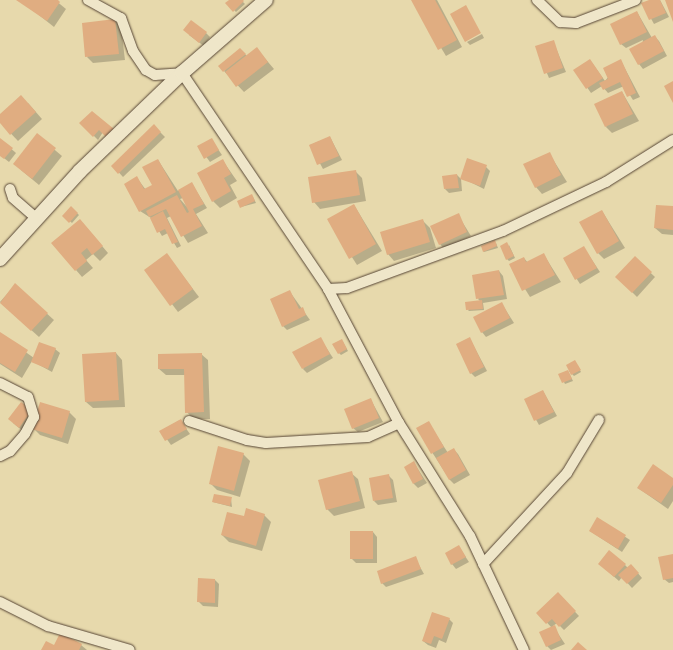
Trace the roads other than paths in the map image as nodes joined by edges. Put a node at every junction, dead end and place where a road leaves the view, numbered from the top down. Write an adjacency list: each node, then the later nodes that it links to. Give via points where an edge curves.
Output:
1 (88, 0): 5 (street, via 121,18 133,51 146,70 155,75)
2 (266, 0): 5 (street)
3 (537, 0): 4 (street, via 560,22 576,23)
4 (636, 0)
5 (182, 73): 8 (street, via 80,172); 10 (street)
6 (673, 140): 10 (street, via 606,182 503,231 347,288)
7 (10, 189): 8 (street, via 13,198)
8 (37, 219): 9 (street)
9 (0, 259)
10 (328, 289): 14 (street)
11 (0, 383): 15 (street, via 28,397 34,417 25,434 10,451)
12 (599, 420): 16 (street, via 567,473)
13 (189, 421): 14 (street, via 266,443 368,437)
14 (398, 423): 16 (street, via 470,536)
15 (0, 456)
16 (483, 564): 19 (street)
17 (0, 602): 18 (street, via 48,626)
18 (130, 650)
19 (524, 650)

